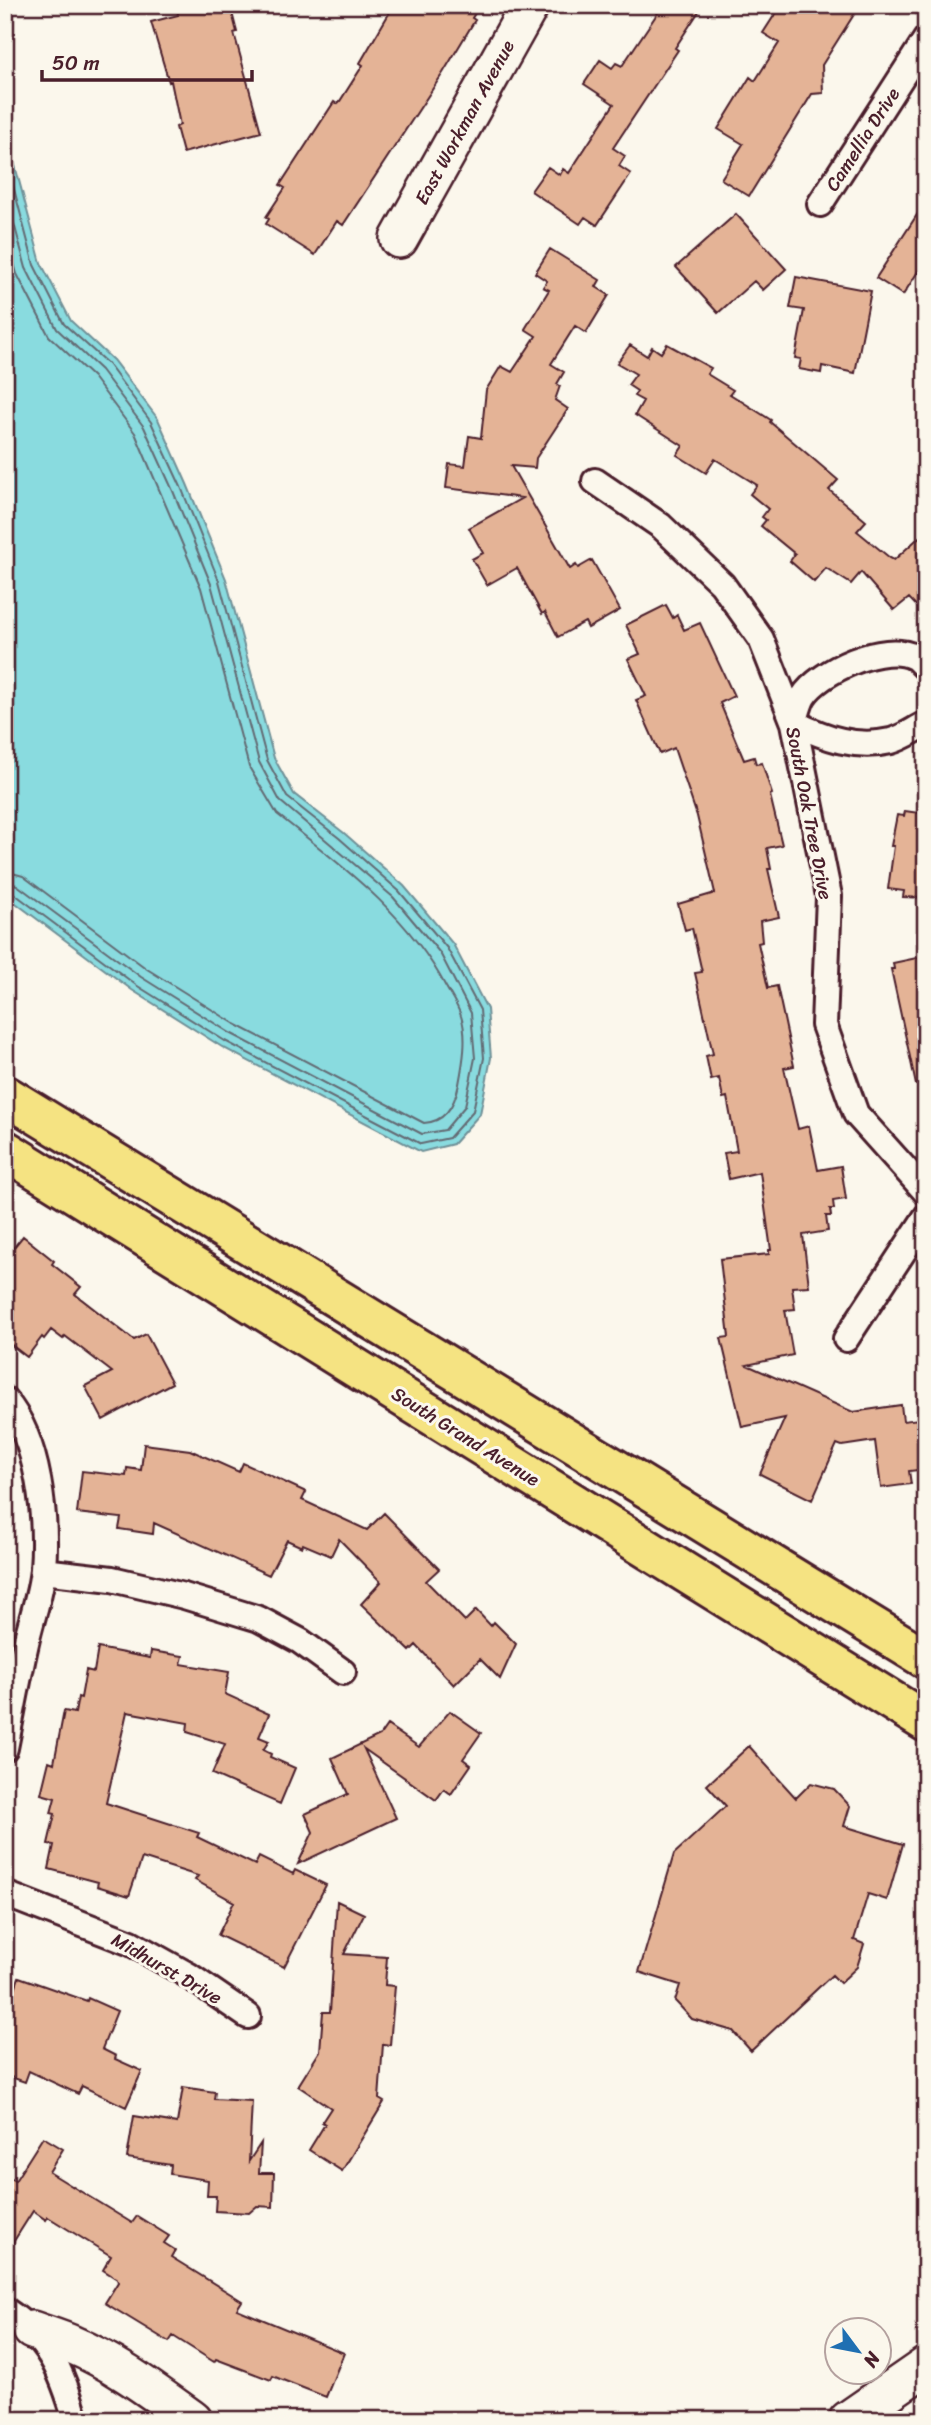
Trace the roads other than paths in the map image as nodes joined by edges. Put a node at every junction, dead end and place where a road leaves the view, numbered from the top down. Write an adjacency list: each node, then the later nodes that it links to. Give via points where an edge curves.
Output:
1 (530, 5): 4 (street, East Workman Avenue)
2 (926, 39): 3 (street, Camellia Drive)
3 (820, 204)
4 (398, 239)
5 (595, 481): 7 (street, South Oak Tree Drive, via 660,526 722,584 761,639)
6 (926, 668): 7 (street, via 914,657 889,653 859,657 823,678 803,697)
7 (794, 723): 8 (street, via 855,745 892,741); 11 (street, South Oak Tree Drive, via 829,896 824,1025 856,1114)
8 (926, 724)
9 (5, 1094): 16 (main road)
10 (5, 1150): 18 (main road, South Grand Avenue)
11 (926, 1192)
12 (926, 1217): 13 (street)
13 (846, 1339)
14 (5, 1400): 15 (street, via 17,1413 33,1451 42,1511)
15 (43, 1571): 17 (street, via 112,1579 259,1619); 19 (street)
16 (926, 1659)
17 (343, 1672)
18 (926, 1722)
19 (5, 1748)
20 (5, 1894): 21 (street, Midhurst Drive, via 131,1943)
21 (248, 2016)
22 (19, 2320): 24 (street, via 54,2358); 25 (street, via 97,2357)
23 (926, 2366): 26 (street)
24 (76, 2420)
25 (193, 2420)
26 (848, 2420)

